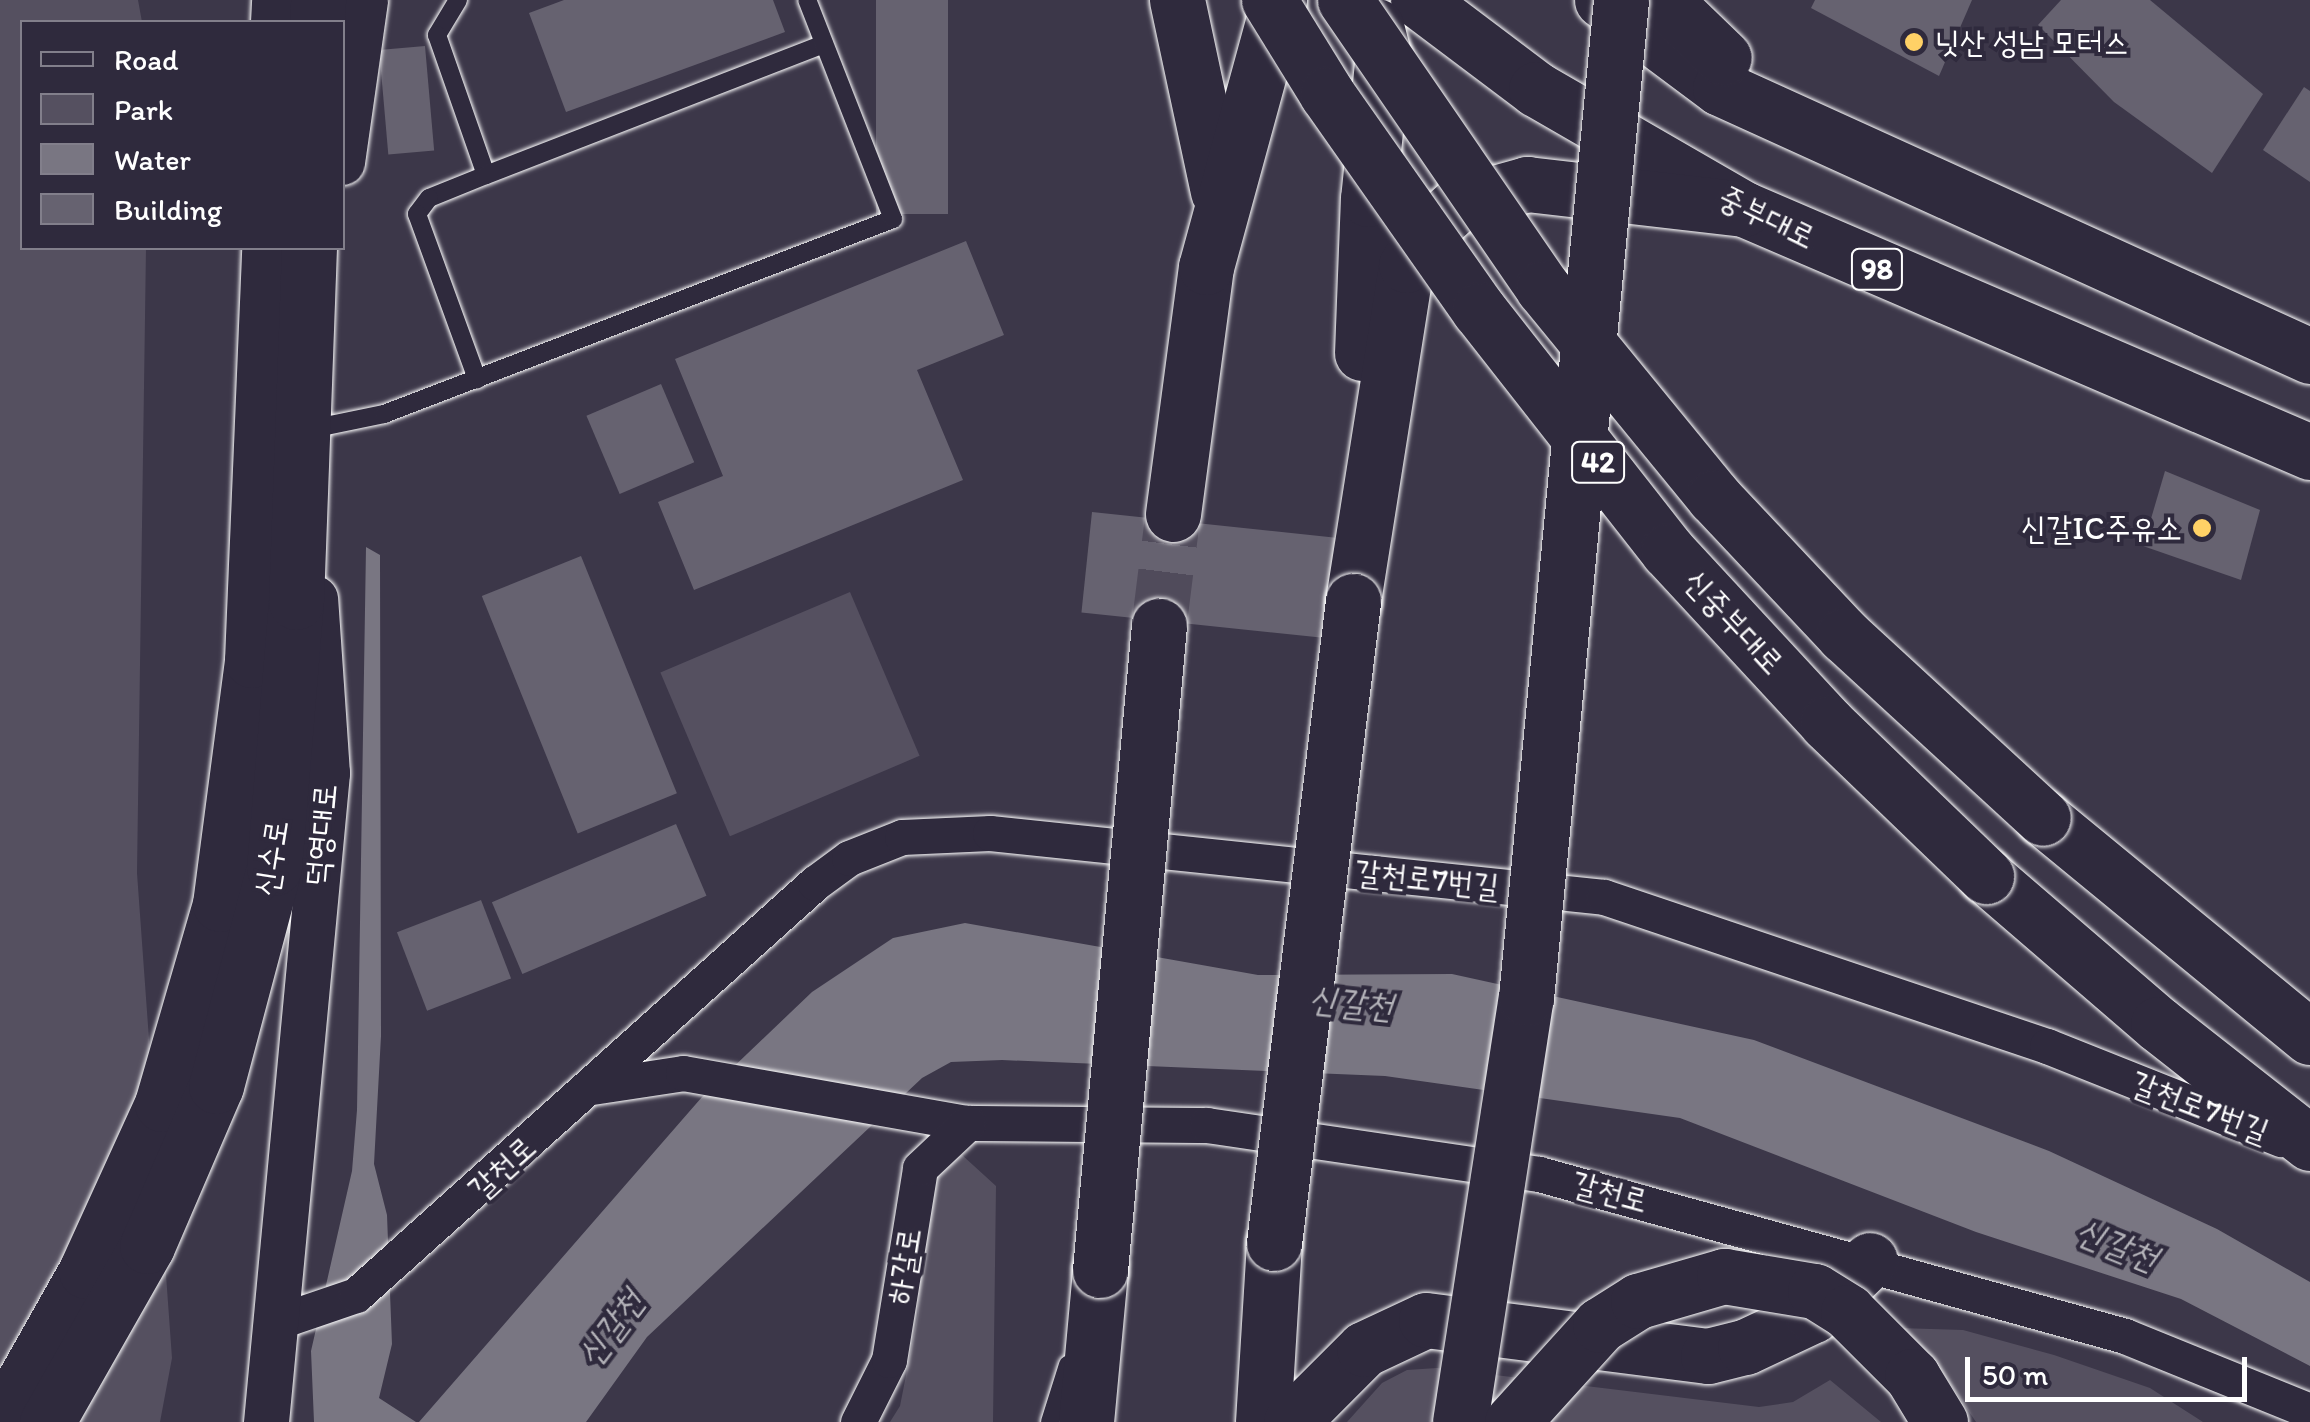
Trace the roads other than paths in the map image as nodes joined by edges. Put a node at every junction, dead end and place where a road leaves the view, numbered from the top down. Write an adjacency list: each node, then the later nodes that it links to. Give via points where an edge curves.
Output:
1 (365, 0): 15 (street)
2 (458, 0): 16 (lane, via 436,35)
3 (807, 0): 13 (lane)
4 (1177, 0): 17 (main road, via 1206,110)
5 (1270, 0): 32 (main road, 신중부대로 / 42, bridge, via 1326,94 1478,310 1668,551 1828,723 1986,876)
6 (1279, 0): 17 (main road)
7 (1345, 0): 29 (main road, 42, bridge, via 1543,288 1714,497 1844,635 1998,780)
8 (1370, 0): 27 (main road, via 1383,54 1368,199)
9 (1418, 0): 18 (main road, 중부대로 / 98, via 1536,89)
10 (1602, 0): 14 (main road, via 1720,88)
11 (1622, 0): 46 (main road, bridge, via 1526,998)
12 (1664, 0): 14 (main road)
13 (824, 44): 16 (lane); 23 (lane, via 892,219)
14 (1788, 119): 22 (main road)
15 (345, 141)
16 (486, 175): 23 (lane, via 429,198 417,214)
17 (1220, 203): 26 (main road)
18 (1744, 209): 25 (main road, 중부대로 / 98); 27 (main road, via 1527,184 1459,204 1429,230 1406,265)
19 (269, 250): 37 (main road, 신수로, via 252,660 220,904 162,1104 86,1271)
20 (309, 250): 38 (main road, 신수로, via 296,602 274,868 216,1086 147,1246)
21 (330, 250): 24 (street, 덕영대로)
22 (2310, 356)
23 (478, 379): 24 (lane, via 384,414)
24 (304, 430): 35 (street, 덕영대로, via 326,773)
25 (2310, 452)
26 (1173, 514)
27 (1353, 601): 44 (main road, bridge, via 1274,1243)
28 (1159, 626): 34 (main road, bridge)
29 (2310, 1037)
30 (592, 1087): 31 (street, 갈천로, via 683,1073); 32 (street, 갈천로7번길, via 849,858 902,837 990,833 1604,897 2047,1046); 35 (street, 갈천로, via 356,1295)
31 (968, 1123): 33 (street, 갈천로, via 1207,1125 1539,1174); 40 (street, 하갈로, via 920,1168 889,1360)
32 (2310, 1146)
33 (1870, 1260): 36 (street, 갈천로, via 2125,1336); 45 (main road, via 1813,1315 1745,1348 1708,1356 1426,1320 1364,1349)
34 (1100, 1270): 41 (lane); 42 (main road); 43 (main road)
35 (277, 1322): 39 (street, 덕영대로)
36 (2310, 1412)
37 (1, 1422)
38 (47, 1422)
39 (266, 1422)
40 (858, 1422)
41 (1050, 1422)
42 (1086, 1422)
43 (1099, 1422)
44 (1263, 1422)
45 (1291, 1422)
46 (1460, 1422)
47 (1512, 1422): 48 (main road, bridge, via 1600,1325 1638,1300 1724,1276 1800,1287 1848,1312 1912,1376)
48 (1940, 1422)

